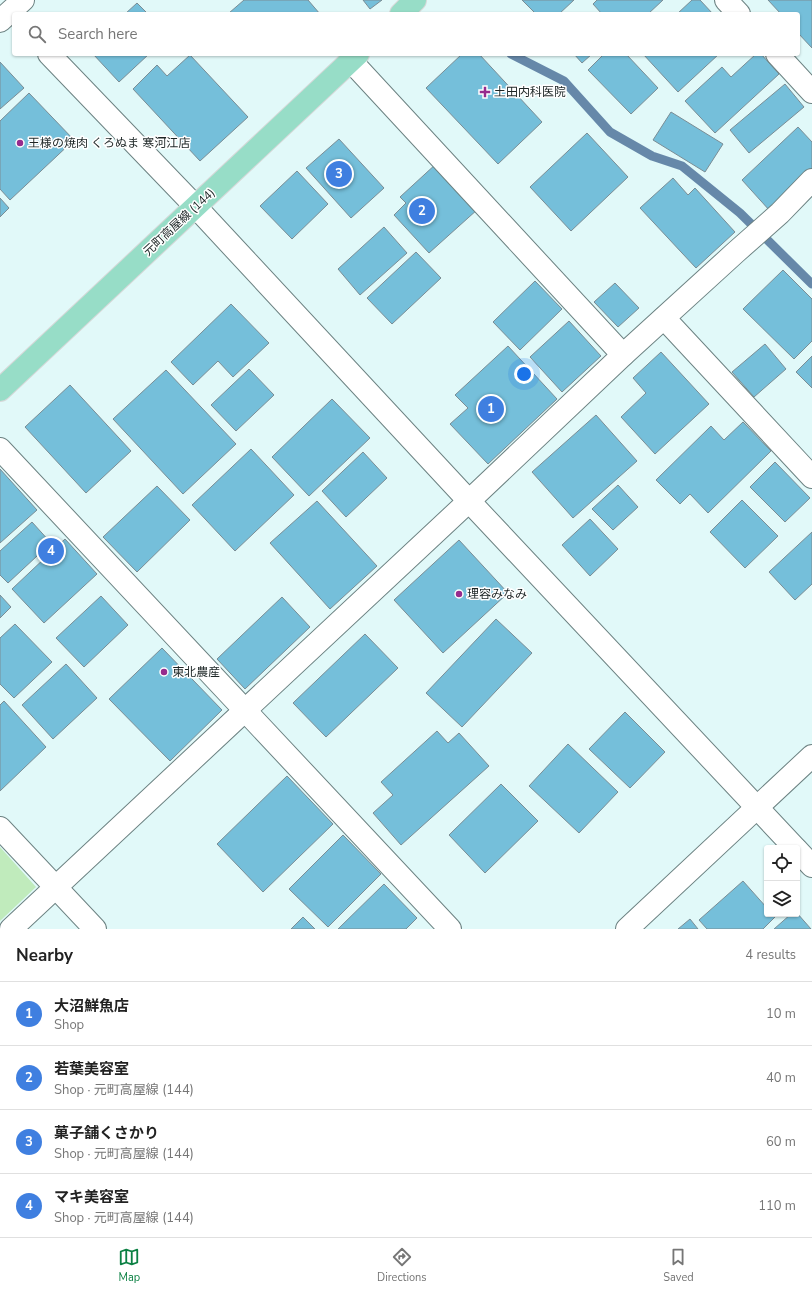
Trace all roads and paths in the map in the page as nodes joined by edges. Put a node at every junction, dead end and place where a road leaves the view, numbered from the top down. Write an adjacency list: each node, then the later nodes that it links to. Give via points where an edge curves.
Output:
1 (415, 0): 3 (main road)
2 (726, 0): 4 (street)
3 (403, 12)
4 (737, 12)
5 (51, 56): 10 (street)
6 (779, 56): 8 (street)
7 (355, 58): 10 (main road, 元町高屋線 (144)); 12 (street)
8 (812, 92)
9 (812, 180): 11 (street, via 780,213)
10 (195, 206): 13 (main road, 元町高屋線 (144)); 16 (street)
11 (664, 318): 12 (street); 15 (street)
12 (623, 355): 16 (street)
13 (0, 390)
14 (0, 449): 17 (street)
15 (812, 477)
16 (469, 501): 17 (street); 19 (street)
17 (245, 710): 24 (street); 27 (street)
18 (812, 756): 19 (street)
19 (757, 808): 21 (street); 28 (street)
20 (0, 828): 24 (street)
21 (792, 845)
22 (800, 853): 23 (street)
23 (812, 866)
24 (57, 887): 25 (street); 26 (street)
25 (12, 929)
26 (95, 929)
27 (450, 929)
28 (627, 929)

